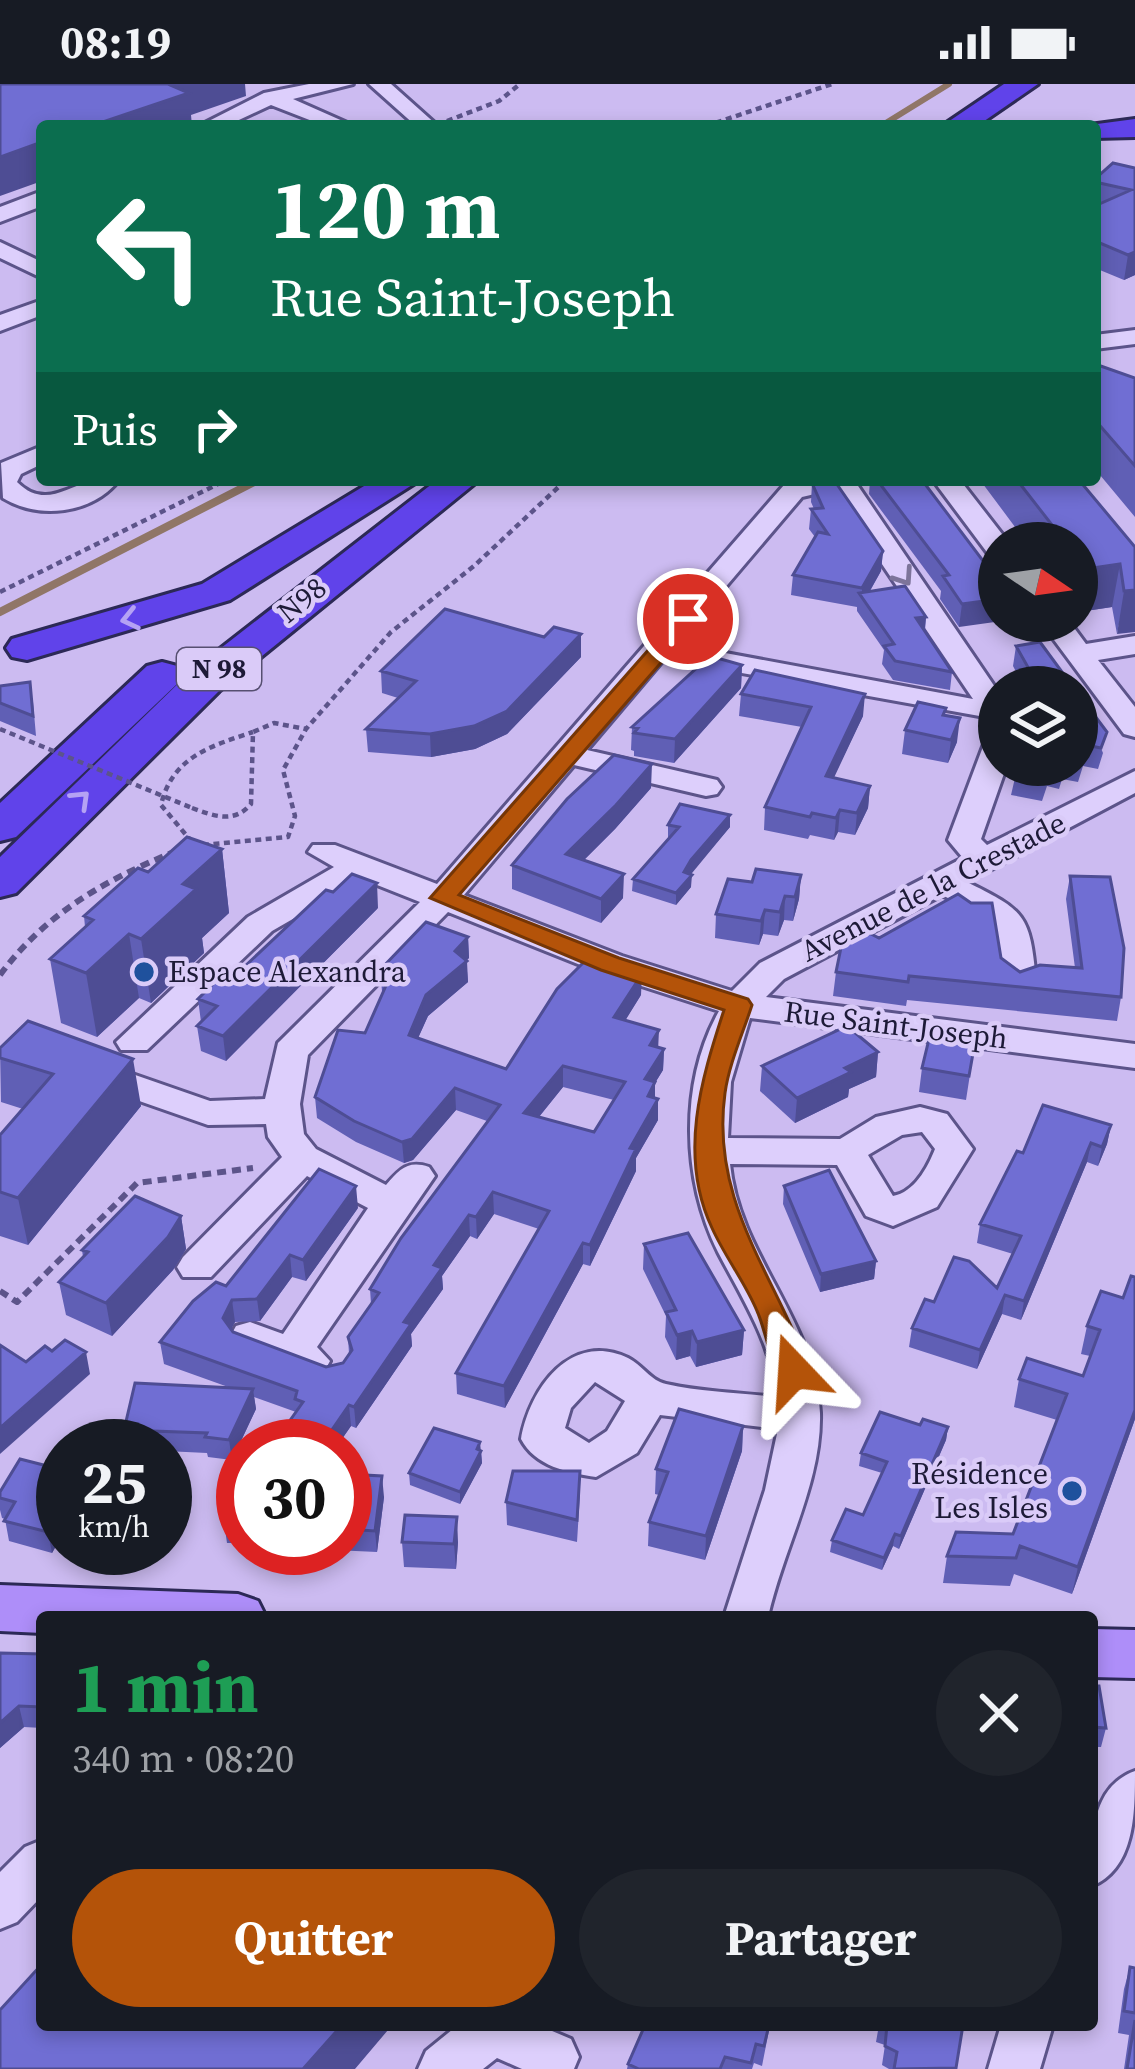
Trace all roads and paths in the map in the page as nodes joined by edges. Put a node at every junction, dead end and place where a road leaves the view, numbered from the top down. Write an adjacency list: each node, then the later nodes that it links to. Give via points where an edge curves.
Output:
1 (238, 84): 8 (street)
2 (343, 84): 8 (street)
3 (379, 84): 12 (street)
4 (520, 84): 13 (path)
5 (832, 84): 14 (path)
6 (995, 84): 15 (highway)
7 (1035, 89): 16 (highway); 17 (highway)
8 (271, 97): 10 (street); 11 (street)
9 (1132, 112): 18 (highway)
10 (222, 120)
11 (329, 120)
12 (421, 120)
13 (453, 120)
14 (724, 120)
15 (948, 120)
16 (970, 120)
17 (1004, 120)
18 (1101, 126)
19 (36, 200): 20 (street)
20 (0, 215)
21 (0, 249): 22 (street)
22 (36, 268)
23 (36, 309): 24 (street)
24 (0, 324)
25 (1135, 337): 26 (street)
26 (1101, 341)
27 (36, 456): 28 (street)
28 (2, 477): 29 (street, via 34,501 80,498)
29 (97, 486)
30 (214, 486): 39 (path)
31 (391, 486): 42 (highway, one-way to 42, via 216,592)
32 (406, 486): 55 (highway, N 98, via 168,669)
33 (452, 486): 61 (highway, N98 / N 98, one-way to 33, via 204,682)
34 (560, 486): 49 (path, via 392,632)
35 (814, 486): 43 (street, via 793,491)
36 (844, 486): 45 (street, one-way to 45)
37 (951, 486): 38 (street)
38 (978, 522)
39 (0, 592)
40 (1070, 642): 44 (street)
41 (1135, 645): 44 (street)
42 (26, 649)
43 (662, 650): 46 (street); 51 (street)
44 (1079, 654): 47 (street)
45 (978, 695)
46 (978, 710)
47 (1135, 728)
48 (0, 729): 50 (path, bridge, via 225,818 246,812)
49 (306, 729): 50 (path, via 274,723); 56 (path, via 281,769 295,816 287,837)
50 (254, 732): 56 (path, via 190,755 163,786 161,805)
51 (567, 754): 54 (street); 62 (street)
52 (1133, 785): 58 (street, Avenue de la Crestade)
53 (984, 786): 58 (street, via 964,840)
54 (706, 787)
55 (12, 815)
56 (195, 844): 63 (path, via 101,880 24,943)
57 (324, 852): 59 (street, Rue Saint-Joseph)
58 (983, 860): 60 (street, Avenue de la Crestade)
59 (360, 866): 62 (street, Rue Saint-Joseph); 66 (street, via 260,924)
60 (940, 881): 64 (street, via 1008,912); 65 (street, Avenue de la Crestade, via 772,970)
61 (0, 883)
62 (443, 898): 65 (street, Rue Saint-Joseph); 69 (street, via 291,1051)
63 (0, 975)
64 (1019, 981)
65 (739, 1005): 67 (street, Rue Saint-Joseph); 70 (street, via 711,1090)
66 (134, 1042)
67 (1135, 1056)
68 (50, 1057): 69 (street, via 208,1113)
69 (283, 1112): 72 (street, via 286,1137)
70 (708, 1150): 71 (street); 79 (street, via 724,1224 789,1352)
71 (848, 1152)
72 (303, 1158): 73 (street, via 208,1256); 74 (path, via 137,1183 17,1301); 76 (street, via 403,1189)
73 (181, 1226)
74 (0, 1291)
75 (250, 1337): 76 (street)
76 (290, 1353): 77 (street)
77 (330, 1369)
78 (649, 1399): 79 (street)
79 (800, 1416): 82 (street)
80 (0, 1608): 81 (main road)
81 (74, 1611)
82 (748, 1611)
83 (1098, 1652): 84 (main road)
84 (1135, 1654)
85 (1135, 1792): 86 (street)
86 (1098, 1854)
87 (36, 1868): 88 (street)
88 (0, 1906)
89 (490, 2031): 93 (street)
90 (494, 2031): 92 (street)
91 (1026, 2031): 94 (street)
92 (556, 2050)
93 (444, 2069)
94 (1014, 2069)

